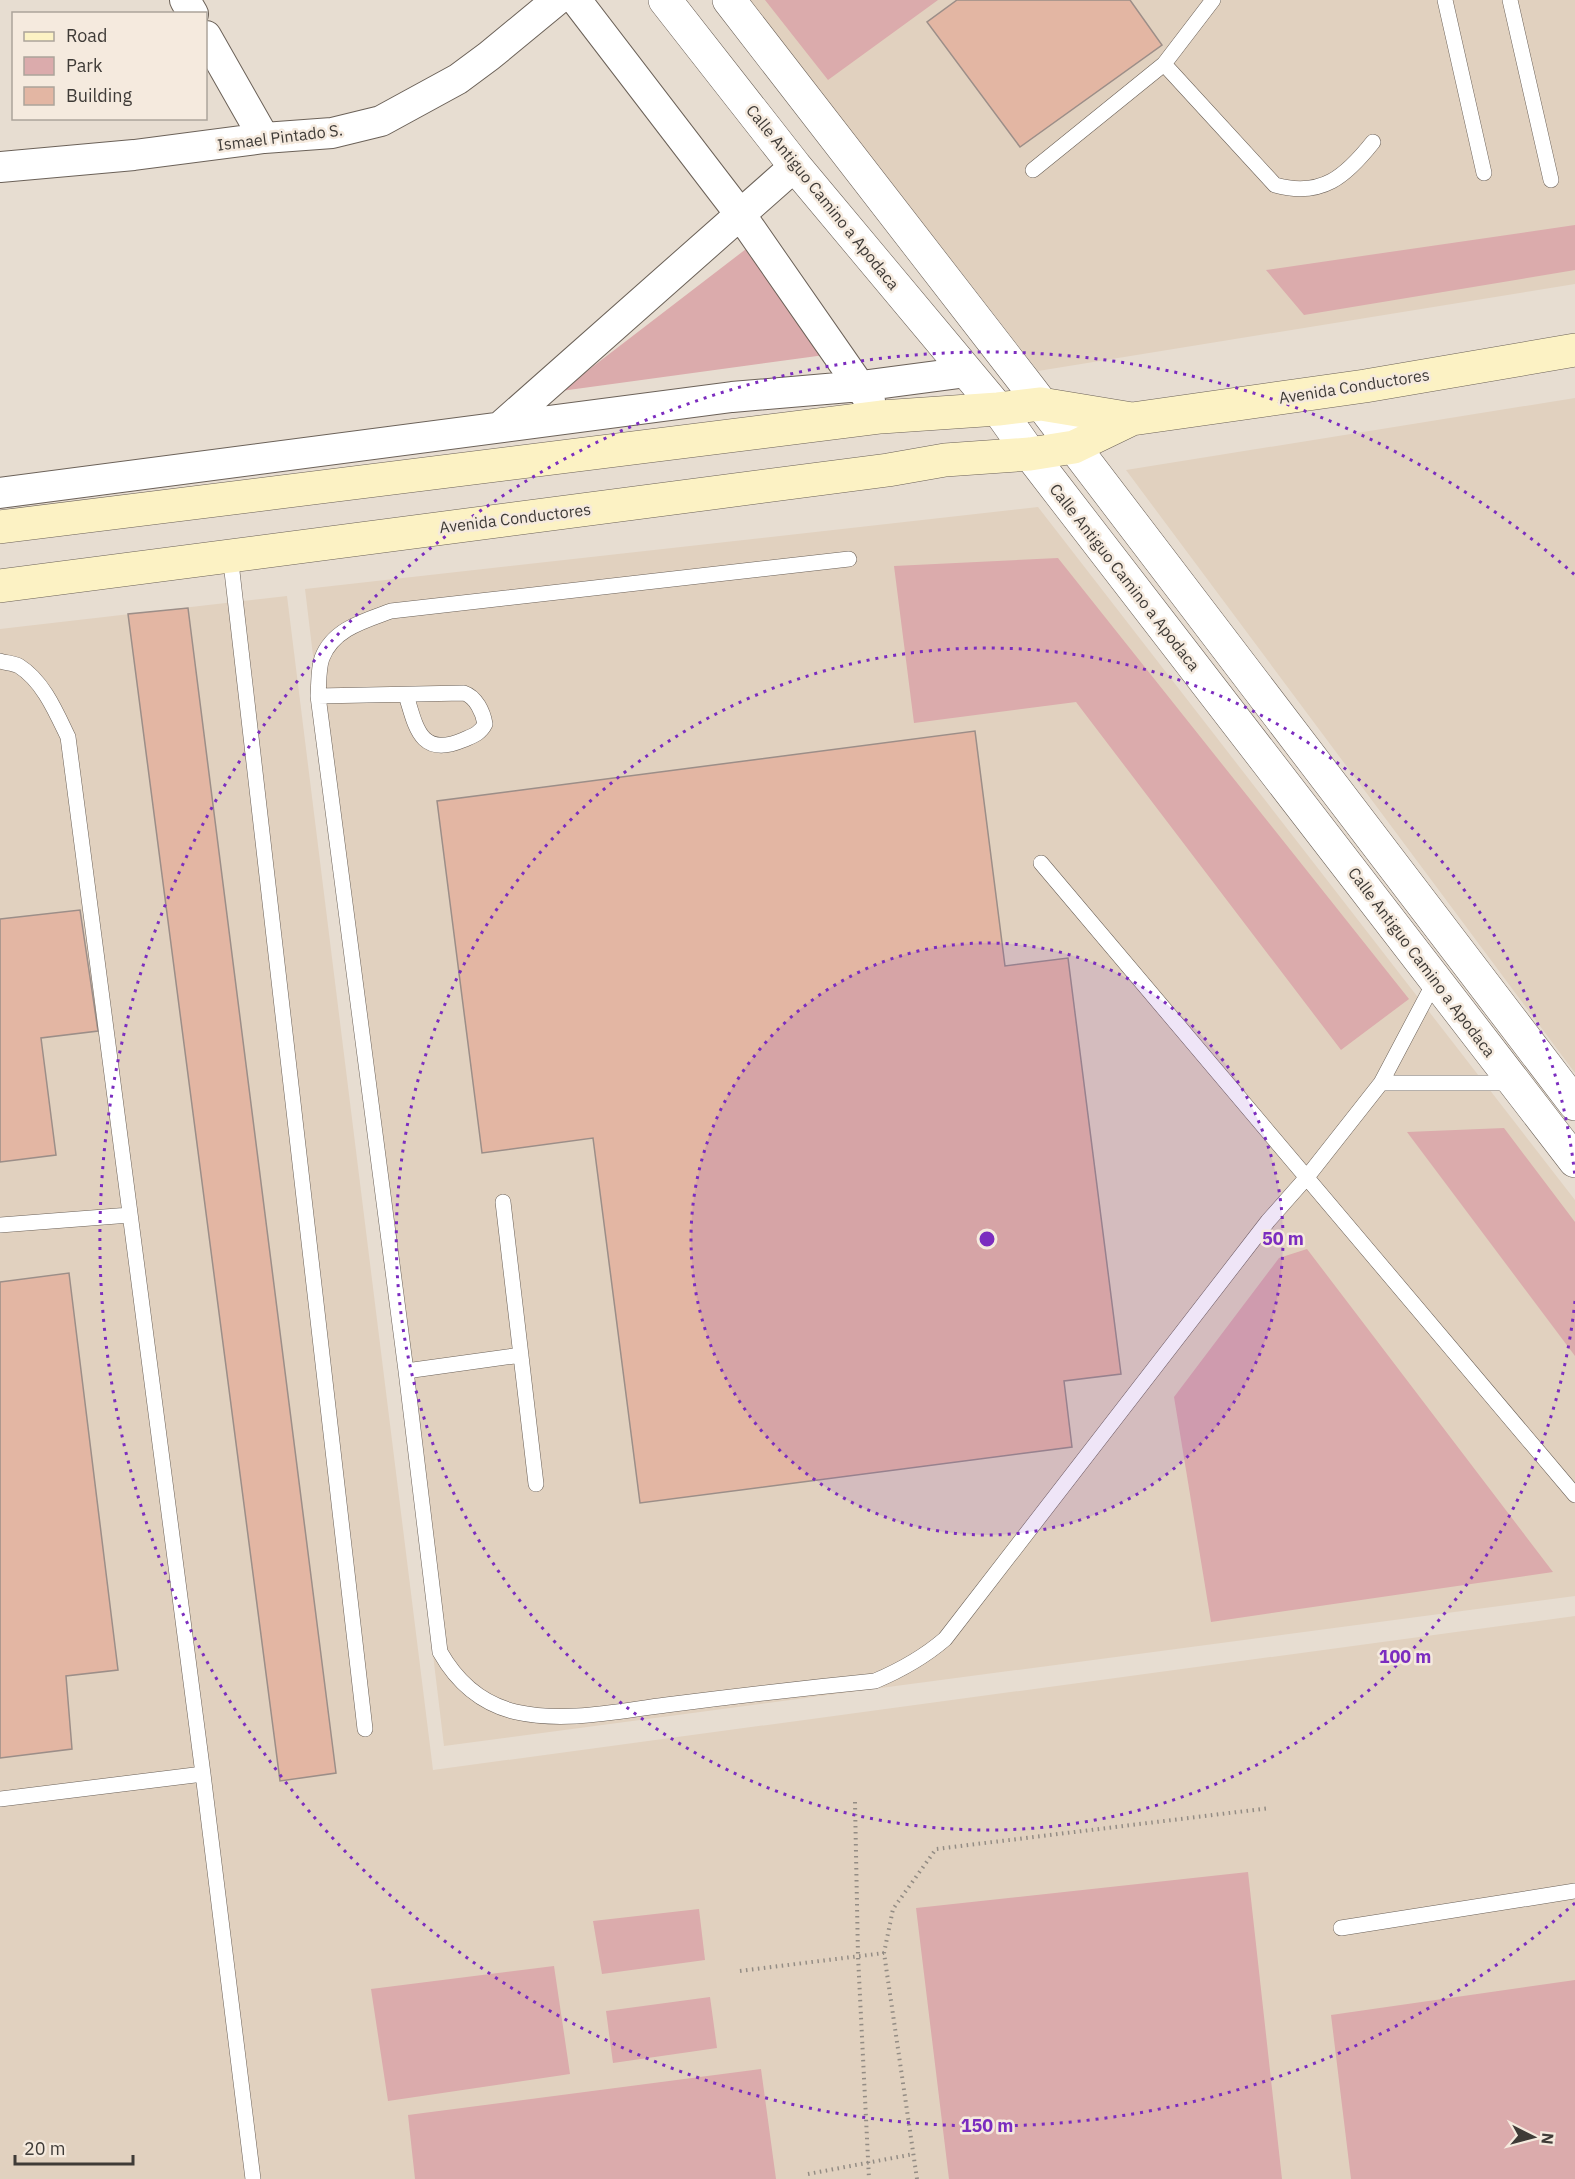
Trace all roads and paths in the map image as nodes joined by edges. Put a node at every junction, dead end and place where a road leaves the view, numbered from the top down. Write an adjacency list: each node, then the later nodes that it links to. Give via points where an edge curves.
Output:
1 (557, 0): 10 (street, Ismael Pintado S., via 458,79 381,121 332,133)
2 (576, 0): 17 (street)
3 (666, 0): 12 (street, Calle Antiguo Camino a Apodaca)
4 (729, 0): 21 (street)
5 (1214, 0): 9 (lane)
6 (1445, 0): 15 (lane)
7 (1510, 0): 16 (lane)
8 (207, 38): 10 (street)
9 (1164, 64): 11 (lane, via 1275,185 1292,190 1338,179); 14 (lane)
10 (264, 138): 13 (street, Ismael Pintado S.)
11 (1373, 142)
12 (795, 166): 17 (street); 19 (street, Calle Antiguo Camino a Apodaca)
13 (0, 167)
14 (1033, 170)
15 (1484, 173)
16 (1551, 180)
17 (740, 214): 20 (street); 25 (street)
18 (1575, 350): 24 (main road, Avenida Conductores, via 1365,386)
19 (967, 372): 20 (street); 22 (street, Calle Antiguo Camino a Apodaca)
20 (861, 386): 23 (street); 25 (street, via 732,397)
21 (1041, 404): 22 (main road); 24 (main road); 26 (street)
22 (998, 409): 23 (main road); 27 (street, Calle Antiguo Camino a Apodaca)
23 (881, 417): 29 (main road)
24 (1132, 419): 26 (main road, Avenida Conductores)
25 (500, 427): 28 (street)
26 (1074, 447): 27 (main road, Avenida Conductores); 40 (street)
27 (1030, 454): 30 (main road, Avenida Conductores, via 945,460); 37 (street, Calle Antiguo Camino a Apodaca)
28 (0, 493)
29 (0, 527)
30 (230, 554): 32 (main road, Avenida Conductores); 50 (lane)
31 (849, 559): 35 (lane, via 391,611 353,625 335,639 322,659)
32 (0, 586)
33 (0, 661): 44 (lane, via 18,666 32,679 50,700 68,737)
34 (406, 695): 34 (lane, via 471,695 485,724 478,734 453,744 436,745 418,733); 35 (lane)
35 (318, 696): 47 (lane)
36 (1041, 863): 42 (lane)
37 (1436, 979): 38 (lane); 39 (street, Calle Antiguo Camino a Apodaca)
38 (1381, 1083): 39 (lane); 42 (lane)
39 (1514, 1083): 41 (street, Calle Antiguo Camino a Apodaca)
40 (1575, 1104)
41 (1575, 1161)
42 (1307, 1177): 47 (lane, via 1268,1221 945,1638 932,1651 875,1681 569,1716 517,1712 492,1704 465,1687 440,1652); 49 (lane)
43 (503, 1202): 46 (lane)
44 (130, 1215): 45 (lane); 51 (lane)
45 (0, 1225)
46 (521, 1355): 47 (lane); 48 (lane)
47 (406, 1371)
48 (536, 1484)
49 (1575, 1495)
50 (365, 1729)
51 (203, 1774): 52 (lane); 63 (lane)
52 (0, 1798)
53 (855, 1802): 58 (path)
54 (1270, 1808): 57 (path, via 936,1849 893,1909)
55 (1575, 1891): 56 (lane)
56 (1341, 1928)
57 (884, 1953): 58 (path); 60 (path)
58 (858, 1956): 59 (path); 61 (path)
59 (741, 1971)
60 (914, 2154): 61 (path); 65 (path)
61 (869, 2162): 62 (path); 64 (path)
62 (808, 2174)
63 (253, 2179)
64 (868, 2179)
65 (917, 2179)

